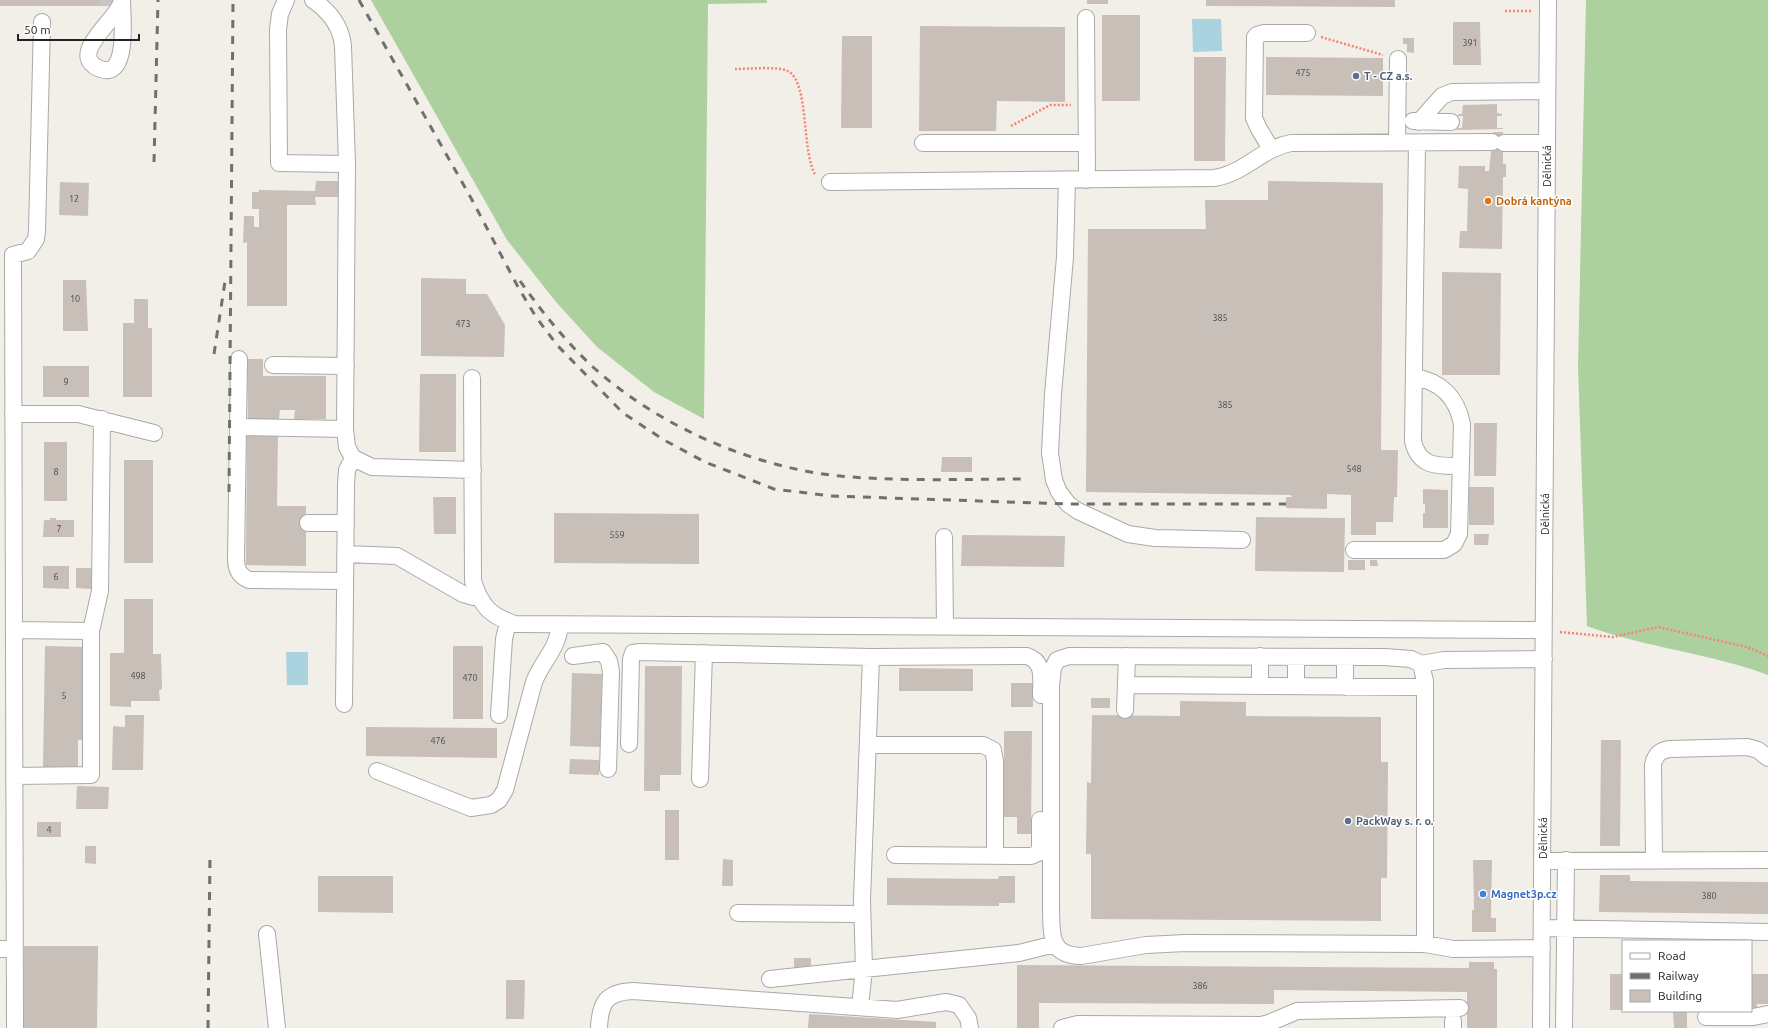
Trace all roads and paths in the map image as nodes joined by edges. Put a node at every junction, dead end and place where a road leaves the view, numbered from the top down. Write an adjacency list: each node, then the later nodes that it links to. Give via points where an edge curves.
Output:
1 (286, 0): 25 (street, via 280,14 278,29 279,163)
2 (313, 0): 25 (street, via 327,10 342,36)
3 (1543, 5): 5 (path); 13 (street, Dělnická)
4 (116, 7): 9 (street); 10 (street); 10 (street)
5 (1505, 11)
6 (1086, 18): 14 (street)
7 (42, 22): 29 (street, via 36,239 28,251)
8 (1307, 33): 11 (path); 24 (street, via 1264,33 1255,37 1254,111 1259,128)
9 (92, 41): 10 (street, via 107,36 117,40); 10 (street, via 89,46 89,58 91,63 100,69 117,65 120,61)
10 (121, 48)
11 (1398, 59): 15 (street)
12 (735, 69): 28 (path, via 778,69 788,72 799,88 813,171 817,178)
13 (1547, 90): 16 (street, via 1452,92 1442,96); 23 (street, Dělnická)
14 (1087, 105): 20 (path, via 1050,105 994,136); 21 (street)
15 (1397, 121): 16 (street); 18 (street)
16 (1419, 122): 17 (street)
17 (1451, 122)
18 (1397, 142): 22 (street); 24 (street, via 1300,142 1283,144)
19 (923, 143): 20 (street)
20 (993, 143): 21 (street)
21 (1087, 143): 27 (street)
22 (1417, 143): 23 (street); 33 (street)
23 (1547, 143): 56 (street, Dělnická)
24 (1272, 149): 27 (street, via 1224,177)
25 (347, 164): 32 (street)
26 (1066, 180): 27 (street); 28 (street); 46 (street, via 1065,257 1050,453 1054,480 1059,492 1068,504 1078,511 1128,534 1155,538)
27 (1087, 180)
28 (830, 182)
29 (6, 255): 35 (street)
30 (239, 359): 37 (street)
31 (273, 365): 32 (street)
32 (346, 366): 38 (street)
33 (1414, 377): 41 (street, via 1429,380 1455,401 1462,424); 41 (street, via 1412,433 1415,450 1424,461 1432,464)
34 (472, 378): 42 (street)
35 (13, 414): 36 (street, via 78,414); 55 (street)
36 (102, 419): 39 (street); 57 (street, via 100,591)
37 (238, 427): 38 (street); 49 (street, via 236,568 239,573 249,580)
38 (345, 429): 40 (street, via 347,447)
39 (154, 433)
40 (352, 458): 42 (street, via 372,467); 44 (street, via 346,484)
41 (1461, 466): 47 (street, via 1460,529 1457,540 1450,548)
42 (473, 470): 50 (street, via 472,569)
43 (308, 523): 44 (street)
44 (346, 523): 48 (street)
45 (944, 537): 54 (street)
46 (1242, 540)
47 (1354, 550)
48 (345, 554): 49 (street); 50 (street, via 397,556 463,594)
49 (345, 581): 74 (street)
50 (479, 597): 51 (street, via 489,612)
51 (508, 622): 52 (street); 76 (street, via 504,639)
52 (560, 625): 53 (street); 81 (street, via 555,647 541,666 534,682 505,790 499,800 491,806 471,808)
53 (603, 625): 54 (street); 58 (street)
54 (945, 627): 56 (street)
55 (14, 630): 57 (street); 82 (street)
56 (1544, 630): 63 (path, via 1613,637 1658,627 1747,647); 67 (street, Dělnická)
57 (91, 631): 82 (street, via 91,775)
58 (603, 652): 60 (street); 80 (street, via 609,661 611,672)
59 (704, 653): 64 (street); 77 (street, via 633,653); 83 (street)
60 (573, 656)
61 (1126, 656): 62 (street); 69 (street); 98 (street, via 1063,656 1057,660 1053,668 1051,910)
62 (1260, 656): 65 (street); 70 (street)
63 (1768, 656)
64 (871, 657): 78 (street); 87 (street, via 1020,656 1037,661 1041,673 1040,849 1031,856)
65 (1296, 657): 66 (street); 71 (street)
66 (1345, 657): 68 (street, via 1411,659); 72 (street)
67 (1544, 659): 68 (street, via 1444,660); 88 (street, Dělnická)
68 (1421, 664): 73 (street)
69 (1126, 685): 70 (street); 75 (street)
70 (1260, 686): 71 (street)
71 (1296, 686): 72 (street)
72 (1345, 687): 73 (street)
73 (1425, 687): 85 (street)
74 (344, 704)
75 (1126, 710)
76 (499, 715)
77 (629, 744)
78 (868, 745): 87 (street, via 983,745 993,750); 93 (street)
79 (1768, 758): 90 (street, via 1758,750 1747,747 1670,749 1660,752 1653,765)
80 (608, 770)
81 (377, 771)
82 (14, 776): 101 (street)
83 (700, 779)
84 (1388, 821): 85 (path)
85 (1425, 821): 99 (street)
86 (895, 855): 87 (street)
87 (995, 856)
88 (1543, 860): 89 (street); 94 (street, Dělnická)
89 (1566, 860): 90 (street); 95 (street)
90 (1654, 860): 91 (street)
91 (1768, 860)
92 (738, 913): 93 (street)
93 (862, 914): 102 (street)
94 (1542, 928): 95 (street); 100 (street, Dělnická)
95 (1565, 929): 96 (street); 114 (street)
96 (1768, 932)
97 (267, 934): 109 (street)
98 (1055, 944): 99 (street, via 1060,952 1081,956 1170,943); 102 (street, via 1019,953)
99 (1425, 944): 100 (street, via 1453,949)
100 (1542, 948): 113 (street, Dělnická)
101 (7, 949): 108 (street)
102 (864, 968): 103 (street); 104 (street)
103 (770, 978)
104 (860, 1007): 110 (street, via 623,991 604,1002 600,1012); 111 (street, via 904,1010 953,1003 959,1005 964,1012)
105 (1768, 1014): 106 (street, via 1753,1017)
106 (1706, 1017)
107 (1455, 1019): 112 (street, via 1298,1011 1261,1025 1078,1024)
108 (14, 1028)
109 (276, 1028)
110 (599, 1028)
111 (970, 1028)
112 (1062, 1028)
113 (1542, 1028)
114 (1564, 1028)

